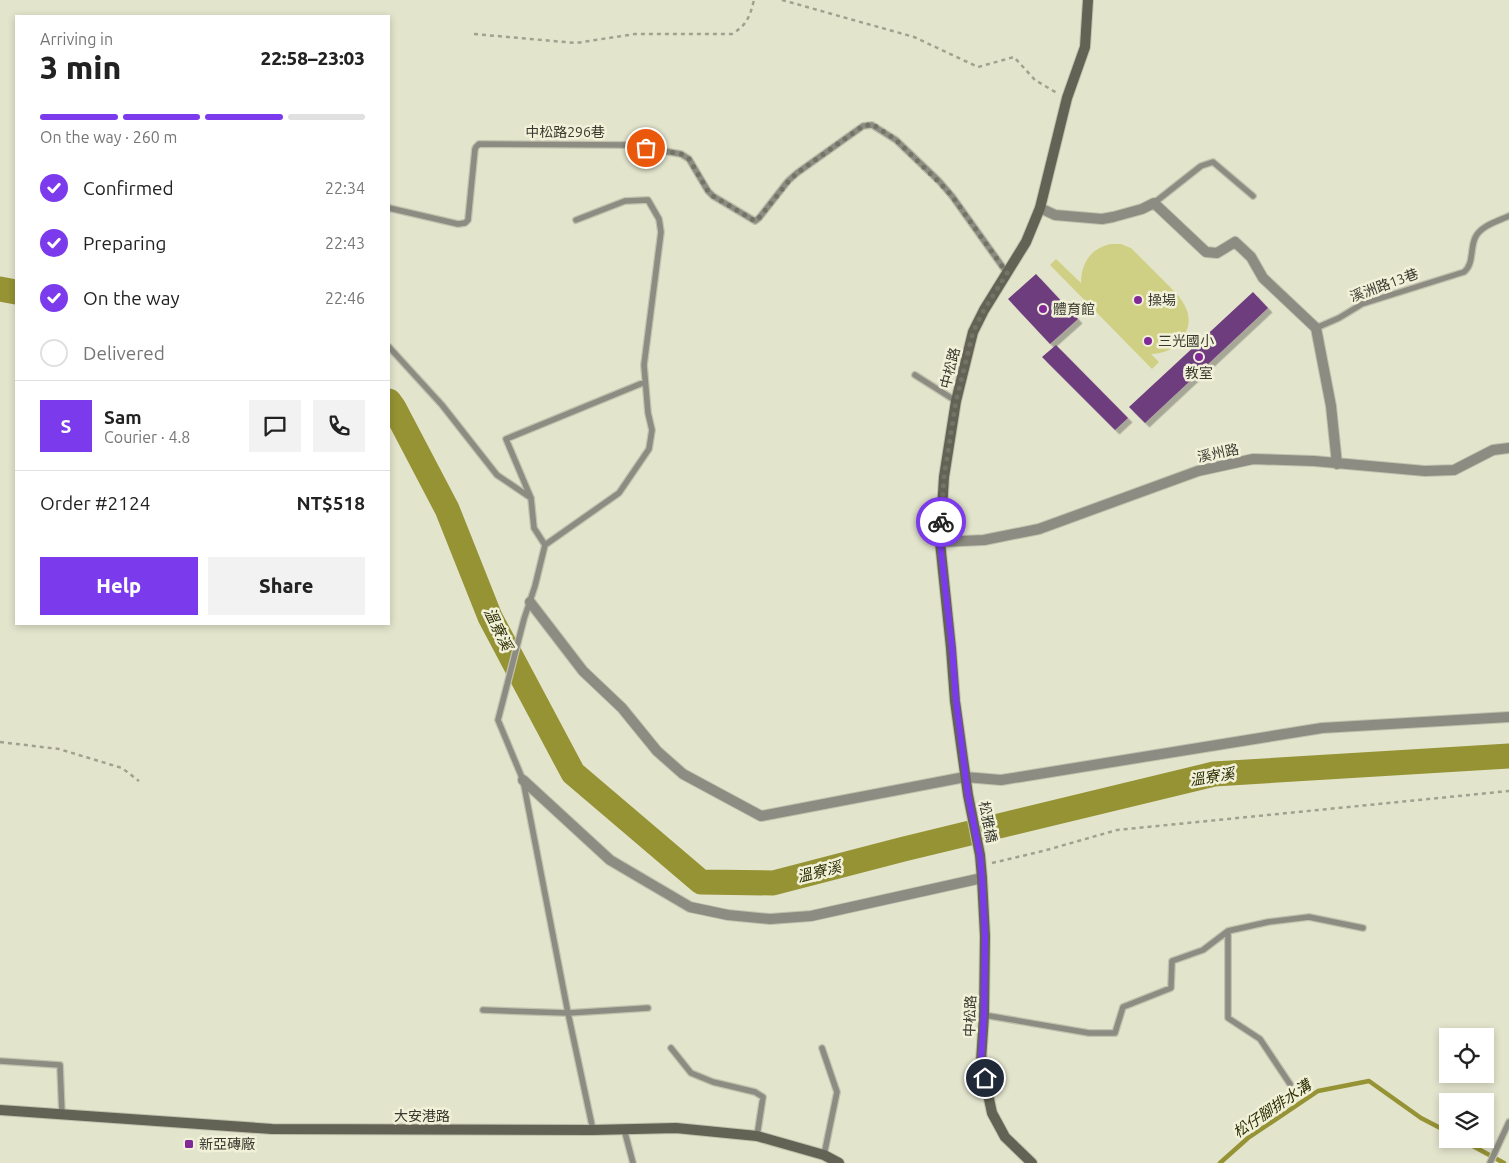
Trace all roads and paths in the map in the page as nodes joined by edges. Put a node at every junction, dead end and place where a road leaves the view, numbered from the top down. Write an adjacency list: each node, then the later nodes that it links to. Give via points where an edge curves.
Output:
1 (754, 0): 4 (path, via 751,14 742,28 732,34 635,34 576,43)
2 (782, 0): 5 (path, via 914,37 978,67 1014,57 1035,80)
3 (1088, 0): 5 (street, 中松路, via 1085,47)
4 (474, 34)
5 (1067, 98): 9 (street, 中松路)
6 (1253, 196): 7 (lane, via 1212,162 1201,166)
7 (1154, 203): 9 (street, via 1102,219 1055,215); 13 (street, via 1206,252 1217,253 1236,242 1251,257 1263,278)
8 (390, 208): 12 (lane, 中松路296巷, via 465,223 468,220 475,149 479,144 629,145 685,156 713,196 755,221 797,173 863,126 872,124 896,140 952,196)
9 (1040, 208): 12 (street, 中松路, via 1026,242)
10 (1509, 216): 13 (lane, 溪洲路13巷, via 1485,227 1476,237 1464,272 1362,304)
11 (576, 220): 16 (lane, via 625,201 648,200 660,219 644,365)
12 (1007, 273): 17 (street, 中松路, via 973,332)
13 (1316, 328): 19 (street, via 1331,406)
14 (390, 348): 20 (lane, via 442,405 497,475)
15 (915, 374): 17 (lane)
16 (645, 382): 20 (lane, via 506,439); 22 (lane, via 652,430 649,449 619,493)
17 (956, 401): 21 (street, 中松路, via 944,477)
18 (1509, 448): 19 (street, 溪州路, via 1493,450 1454,470)
19 (1337, 464): 21 (street, 溪州路, via 1253,460 1198,471 1039,529 984,540)
20 (531, 498): 22 (lane, via 534,528)
21 (940, 542): 26 (street, 中松路)
22 (545, 545): 23 (lane)
23 (530, 602): 26 (street, via 582,671 622,708 657,751 683,774 761,816); 27 (lane, via 498,720)
24 (1509, 717): 26 (street, via 1322,728 1001,780)
25 (0, 742): 28 (path, via 59,749 122,768)
26 (965, 777): 30 (street, 中松路)
27 (523, 780): 32 (street, via 610,860 690,908 770,919 811,916); 37 (lane)
28 (140, 781)
29 (1509, 791): 31 (path, via 1117,830 1043,851)
30 (968, 795): 31 (street, 松雅橋)
31 (981, 860): 32 (street, 中松路)
32 (982, 878): 38 (street, 中松路)
33 (1363, 928): 34 (lane, via 1309,917 1268,922)
34 (1228, 932): 38 (lane, via 1203,950 1172,961 1171,988 1123,1007 1115,1033 1089,1033); 42 (lane, via 1228,1018 1260,1039)
35 (648, 1008): 37 (lane)
36 (483, 1010): 37 (lane)
37 (568, 1013): 47 (lane)
38 (984, 1015): 52 (street, 中松路, via 981,1061 992,1113 1005,1137)
39 (671, 1048): 48 (lane, via 691,1073 763,1097)
40 (822, 1048): 49 (lane, via 837,1092)
41 (0, 1061): 44 (lane, via 60,1065)
42 (1290, 1084)
43 (0, 1110): 44 (street, 大安港路)
44 (62, 1114): 47 (street, 大安港路, via 272,1129)
45 (1509, 1122): 53 (lane)
46 (624, 1128): 47 (street, 大安港路); 48 (street, 大安港路, via 676,1128); 50 (lane)
47 (593, 1130)
48 (757, 1136): 49 (street, 大安港路)
49 (824, 1155): 51 (street, 大安港路)
50 (633, 1163)
51 (839, 1163)
52 (1032, 1163)
53 (1490, 1163)

